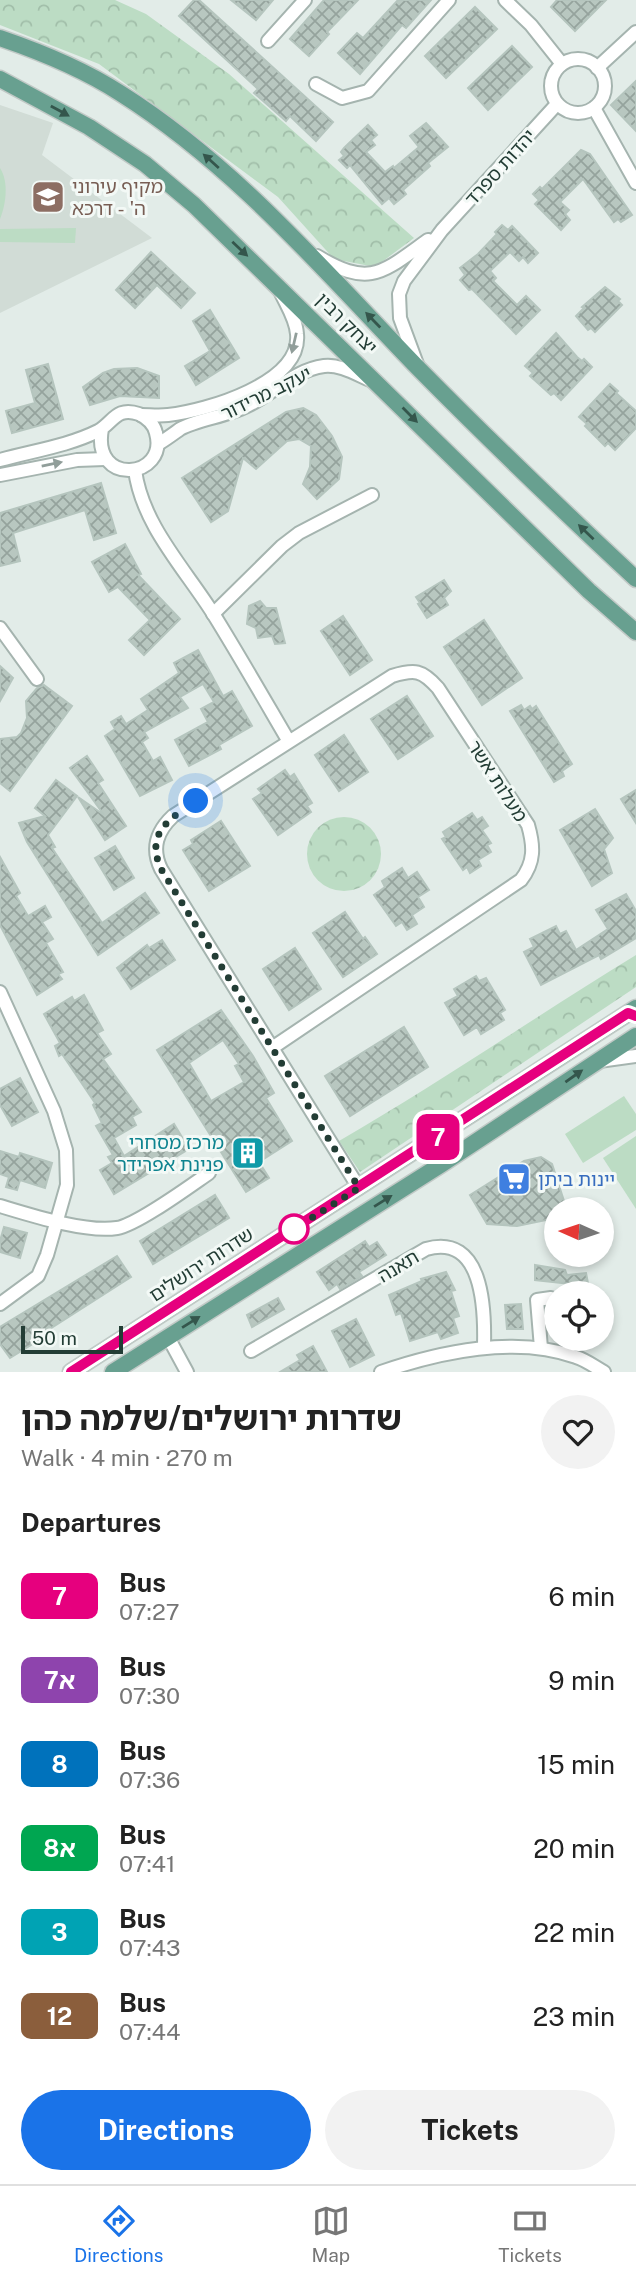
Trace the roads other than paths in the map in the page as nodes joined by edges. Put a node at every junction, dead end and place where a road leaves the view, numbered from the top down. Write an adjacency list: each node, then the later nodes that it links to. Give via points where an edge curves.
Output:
1 (305, 0): 6 (street)
2 (449, 0): 10 (street, via 369,91 342,98)
3 (505, 0): 7 (street)
4 (636, 32): 8 (street)
5 (0, 38): 15 (main road, יצחק רבין, one-way to 5, via 197,149 119,92)
6 (268, 41)
7 (562, 64): 8 (street, via 580,59); 11 (street, via 551,83)
8 (597, 68): 12 (street, via 605,88)
9 (0, 79): 16 (main road, יצחק רבין, one-way to 16, via 89,127 145,164)
10 (316, 84)
11 (557, 104): 12 (street, via 579,114); 14 (street, יהדות ספרד)
12 (594, 108): 13 (street)
13 (636, 183)
14 (442, 230): 15 (street, via 385,270 362,275 349,273); 17 (street, via 414,264 400,294 400,318)
15 (303, 247): 17 (main road, יצחק רבין, one-way to 15)
16 (274, 281): 18 (main road, יצחק רבין); 19 (street, יעקב מרידור, one-way to 19, via 298,336 286,366 265,382 222,402 174,414)
17 (419, 368): 27 (main road, יצחק רבין, one-way to 17)
18 (378, 383): 21 (street, יעקב מרידור, via 346,370 315,368 251,404 181,429); 30 (main road, יצחק רבין, one-way to 30)
19 (141, 415): 20 (street, via 123,412); 21 (street, via 154,427)
20 (102, 429): 22 (street, via 99,441); 23 (street)
21 (158, 444): 24 (street, via 153,458)
22 (106, 459): 24 (street, via 124,471); 25 (street, one-way to 22)
23 (0, 460)
24 (135, 470): 28 (street, via 141,500)
25 (0, 475)
26 (372, 495): 28 (street, via 299,533)
27 (636, 579)
28 (213, 614): 32 (street)
29 (0, 628): 31 (street)
30 (636, 632)
31 (37, 679)
32 (288, 740): 36 (street, מעלות אשר, via 173,816 162,826 155,856); 36 (street, מעלות אשר, via 392,676 410,670 427,676 528,825 533,856 521,880)
33 (0, 992): 42 (street, via 54,1111 66,1150 67,1185)
34 (633, 1012): 40 (main road, שדרות ירושלים)
35 (636, 1036): 38 (main road)
36 (272, 1048): 40 (street, מעלות אשר)
37 (636, 1056): 38 (street)
38 (596, 1061): 45 (main road, one-way to 38)
39 (209, 1173): 42 (street, via 118,1228)
40 (359, 1188): 49 (main road, שדרות ירושלים)
41 (0, 1206): 42 (street)
42 (58, 1222): 44 (street, via 38,1276)
43 (544, 1299): 47 (street, via 537,1300)
44 (0, 1304)
45 (168, 1337): 50 (main road); 51 (street)
46 (484, 1346): 47 (street); 48 (street, תאנה, via 485,1319 474,1271 461,1253 440,1245); 52 (street)
47 (541, 1348): 53 (street, via 576,1357)
48 (251, 1351)
49 (71, 1372)
50 (113, 1372)
51 (187, 1372)
52 (381, 1372)
53 (604, 1372)

